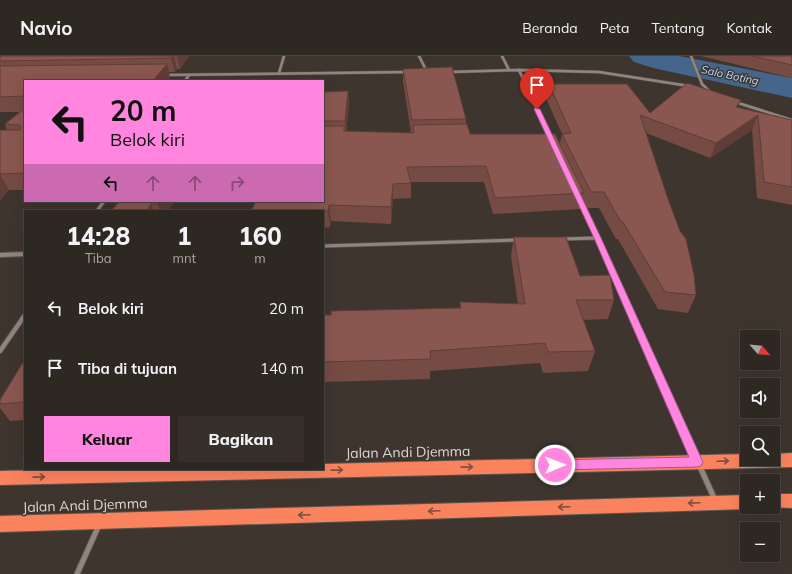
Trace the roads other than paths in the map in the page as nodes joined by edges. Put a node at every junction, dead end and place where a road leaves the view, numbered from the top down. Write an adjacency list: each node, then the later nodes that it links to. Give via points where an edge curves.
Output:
1 (284, 56): 12 (street)
2 (419, 56): 9 (street)
3 (502, 56): 5 (street)
4 (691, 56): 18 (street)
5 (509, 70): 6 (street); 11 (street)
6 (519, 70): 16 (street, via 599,72); 23 (street)
7 (412, 72): 12 (street)
8 (419, 72): 9 (street)
9 (427, 72): 10 (street)
10 (435, 72)
11 (442, 72)
12 (279, 73): 14 (street)
13 (157, 75): 14 (street)
14 (189, 75): 15 (street)
15 (186, 80)
16 (693, 86)
17 (699, 87): 18 (street)
18 (705, 88): 19 (street)
19 (714, 94)
20 (730, 100): 21 (street)
21 (792, 120)
22 (541, 135): 23 (street)
23 (549, 135): 24 (street)
24 (552, 142)
25 (578, 197): 26 (street)
26 (598, 238): 27 (street); 35 (street)
27 (558, 239)
28 (527, 240): 29 (street)
29 (324, 246)
30 (24, 254): 31 (street)
31 (0, 255)
32 (24, 316): 33 (street)
33 (0, 351)
34 (792, 460): 35 (highway, Jalan Andi Djemma, one-way to 34)
35 (697, 462): 36 (highway, Jalan Andi Djemma, one-way to 35); 38 (street)
36 (0, 478)
37 (792, 501): 40 (highway)
38 (716, 502): 39 (highway, Jalan Andi Djemma); 41 (highway, Jalan Andi Djemma, one-way to 41)
39 (740, 502)
40 (780, 502)
41 (101, 521): 42 (highway, Jalan Andi Djemma); 43 (street)
42 (0, 524)
43 (77, 574)

